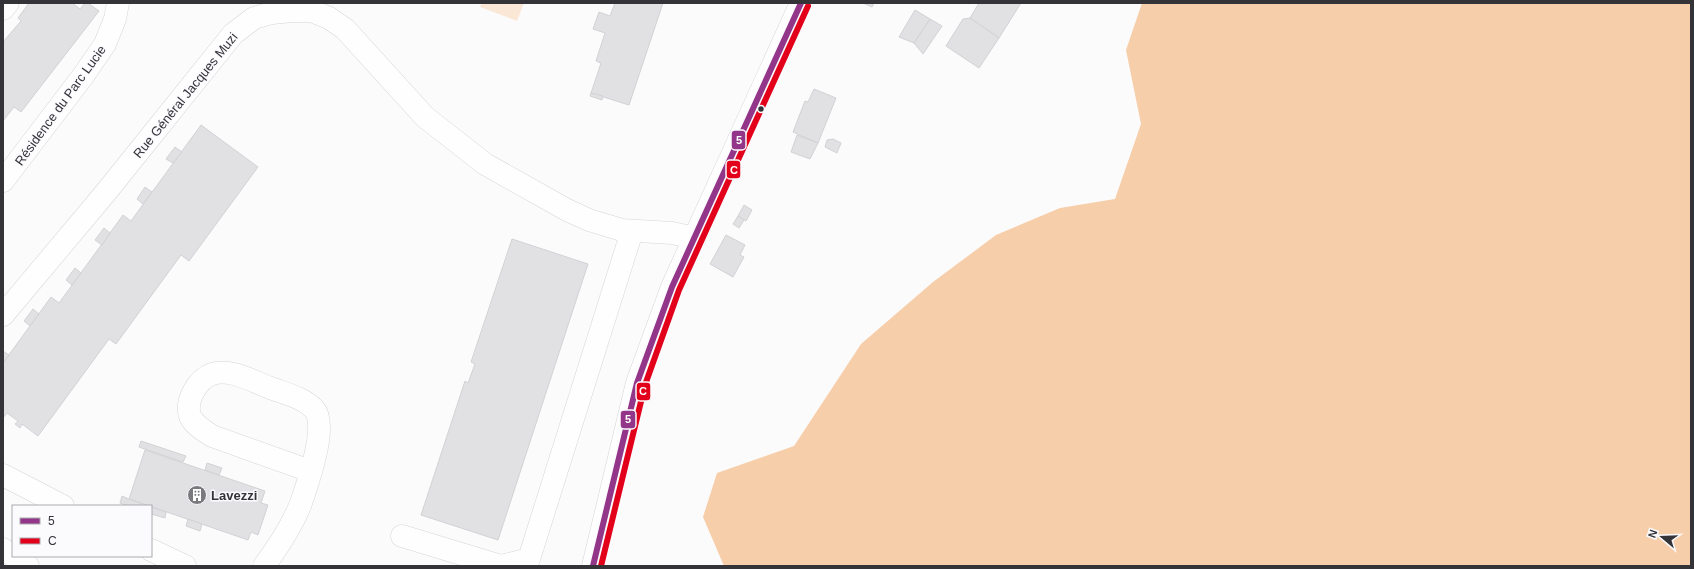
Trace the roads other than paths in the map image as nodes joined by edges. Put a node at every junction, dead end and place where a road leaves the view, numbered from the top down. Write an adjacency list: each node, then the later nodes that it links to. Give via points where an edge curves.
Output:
1 (8, 3): 4 (street)
2 (118, 3): 5 (street, Résidence du Parc Lucie, via 105,44)
3 (801, 3): 7 (street)
4 (3, 9)
5 (3, 181)
6 (632, 231): 7 (street, Rue Général Jacques Muzi, via 672,233); 8 (street, Rue Général Jacques Muzi, via 590,220 567,210 485,164 425,117 345,29 329,18 312,11 272,12 254,18 233,34); 20 (street, via 529,559)
7 (695, 238): 21 (street, via 672,287 637,383)
8 (3, 315)
9 (310, 471): 9 (street, via 319,441 316,410 303,401 231,373 214,373 203,378 194,387 190,416 198,427 212,436); 19 (street, via 300,503 288,528)
10 (3, 475): 11 (street)
11 (61, 505)
12 (402, 536): 20 (street)
13 (3, 549): 15 (street)
14 (152, 550): 18 (street)
15 (12, 555)
16 (15, 557): 17 (street)
17 (28, 566)
18 (185, 566)
19 (264, 566)
20 (501, 566)
21 (593, 566)

